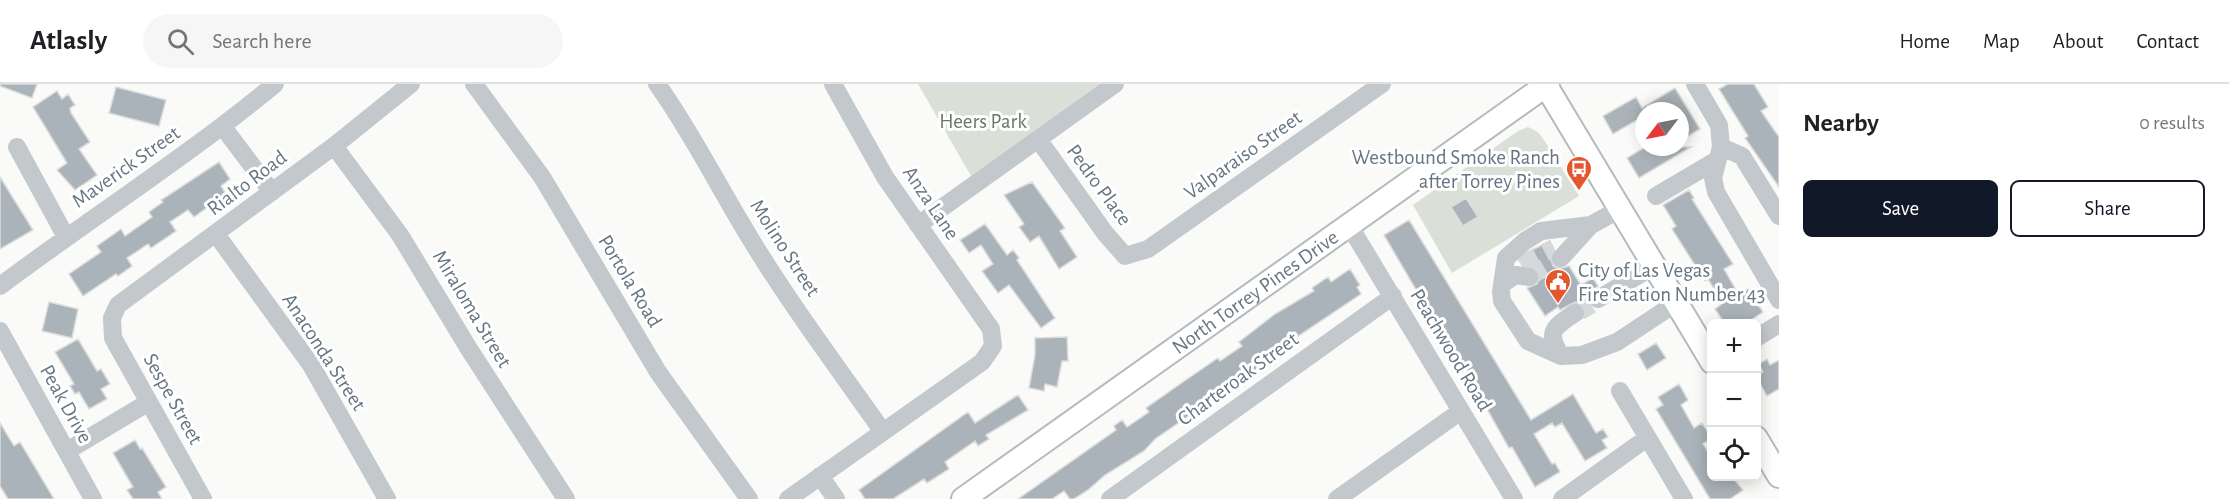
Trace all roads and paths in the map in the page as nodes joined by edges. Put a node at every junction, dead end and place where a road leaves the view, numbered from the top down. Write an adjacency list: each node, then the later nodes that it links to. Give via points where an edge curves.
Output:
1 (275, 84): 10 (street, Maverick Street)
2 (411, 84): 12 (street, Rialto Road)
3 (474, 84): 52 (street, Portola Road, via 542,177 658,372)
4 (657, 84): 42 (street, Molino Street, via 789,299)
5 (833, 84): 19 (street, Anza Lane, via 885,177)
6 (1116, 84): 11 (street)
7 (1382, 84): 25 (street, Valparaiso Street, via 1148,249)
8 (1546, 84): 17 (main road); 20 (main road, North Torrey Pines Drive)
9 (1695, 84): 14 (street, via 1719,125)
10 (224, 127): 15 (street); 23 (street, Maverick Street)
11 (1038, 139): 19 (street); 25 (street, Pedro Place)
12 (334, 146): 15 (street, Rialto Road); 51 (street, Miraloma Street, via 400,235)
13 (17, 147): 23 (street)
14 (1719, 153): 16 (street); 18 (street, via 1742,156); 30 (street, via 1713,178 1716,192)
15 (272, 192): 22 (street, Rialto Road)
16 (1656, 196)
17 (1620, 209): 21 (street); 26 (main road)
18 (1779, 216)
19 (918, 225): 42 (street, Anza Lane, via 991,329 993,346 982,362)
20 (1349, 225): 28 (street, Peachwood Road); 55 (main road, North Torrey Pines Drive)
21 (1591, 225): 24 (street); 38 (street, via 1541,231 1506,258 1517,275 1502,301 1528,341)
22 (216, 234): 33 (street, Rialto Road, via 118,305); 50 (street, Anaconda Street, via 311,365)
23 (66, 237): 27 (street, Maverick Street)
24 (1561, 251)
25 (1125, 256)
26 (1654, 266): 29 (street); 31 (main road)
27 (0, 286)
28 (1392, 296): 41 (street, Peachwood Road); 56 (street, Charteroak Street)
29 (1598, 299)
30 (1779, 300)
31 (1676, 303): 37 (main road); 38 (street, via 1617,342 1582,356)
32 (1575, 313): 38 (street, via 1557,325 1552,334)
33 (112, 318): 40 (street, Sespe Street, via 113,338)
34 (1779, 324): 36 (street)
35 (0, 331): 45 (street, Peak Drive)
36 (1761, 335)
37 (1707, 354)
38 (1561, 356)
39 (1620, 391): 43 (street)
40 (149, 402): 45 (street); 49 (street, Sespe Street)
41 (1461, 411): 57 (street); 58 (street, Peachwood Road)
42 (883, 432): 46 (street)
43 (1647, 438): 59 (street); 60 (street)
44 (1761, 446): 47 (main road)
45 (67, 451): 48 (street, Peak Drive)
46 (820, 476): 53 (street); 54 (street)
47 (1779, 476)
48 (93, 499)
49 (203, 499)
50 (387, 499)
51 (566, 499)
52 (749, 499)
53 (788, 499)
54 (836, 499)
55 (963, 499)
56 (1110, 499)
57 (1337, 499)
58 (1514, 499)
59 (1562, 499)
60 (1684, 499)

